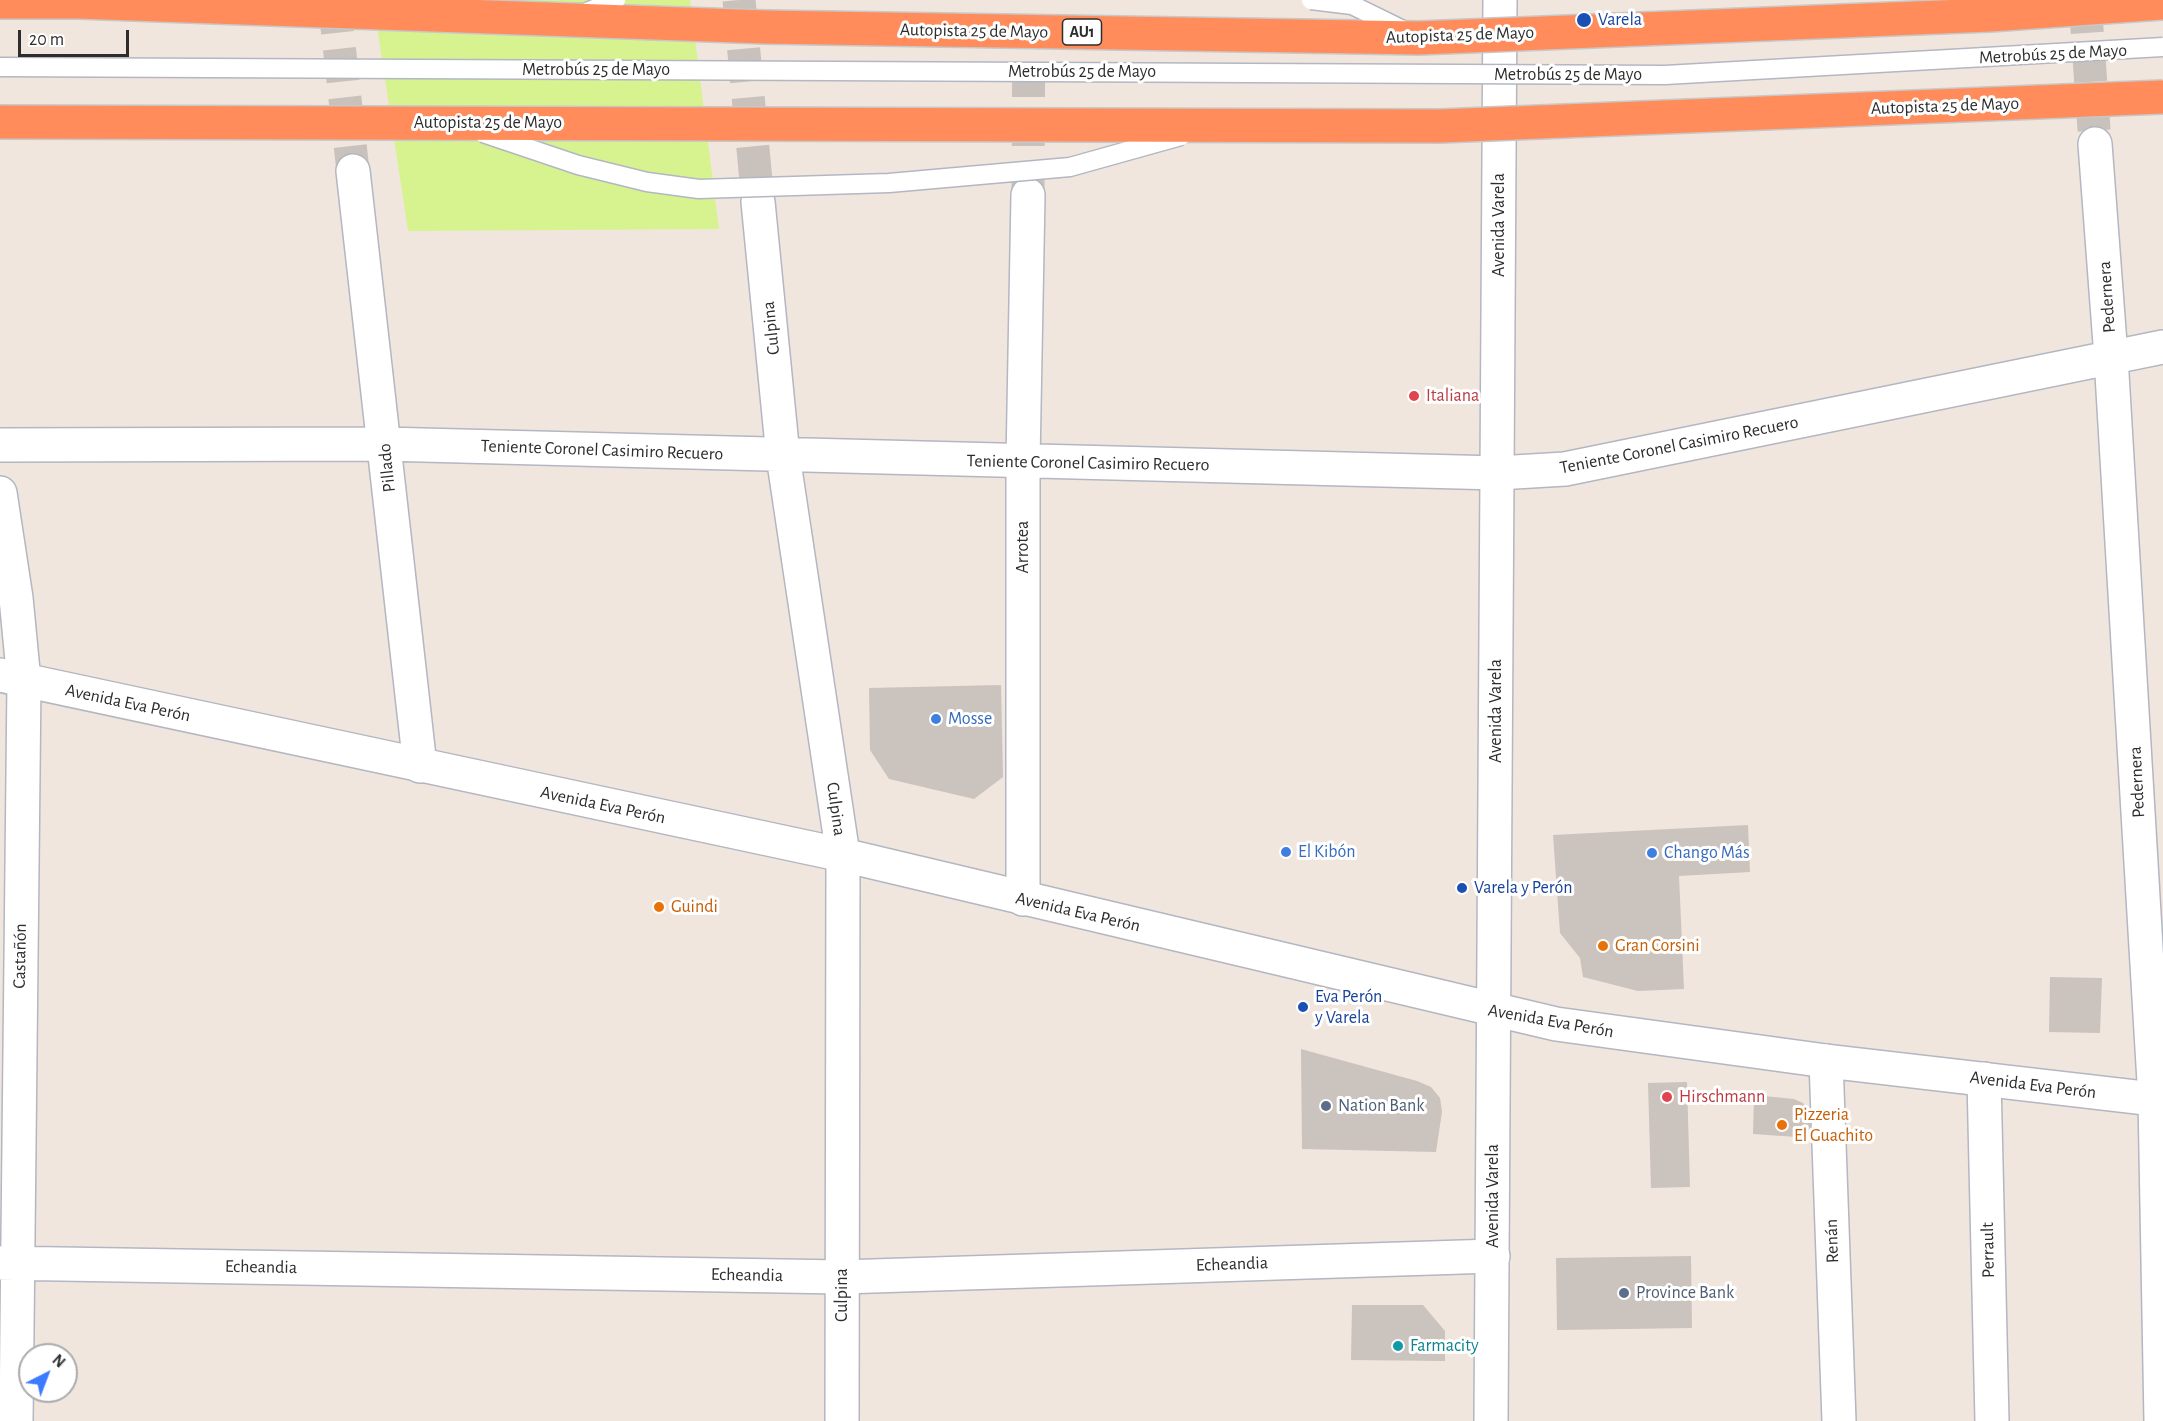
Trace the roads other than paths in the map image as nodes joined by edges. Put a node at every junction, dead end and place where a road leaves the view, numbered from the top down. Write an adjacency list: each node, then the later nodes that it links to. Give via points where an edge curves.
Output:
1 (616, 0): 6 (lane, bridge)
2 (1311, 0): 7 (lane, bridge, via 1352,5)
3 (1500, 0): 24 (street, Avenida Varela)
4 (0, 2): 6 (highway, Autopista 25 de Mayo / AU1, bridge)
5 (2163, 3): 7 (highway, Autopista 25 de Mayo / AU1, bridge, via 1990,15)
6 (567, 20): 7 (highway, Autopista 25 de Mayo / AU1, bridge)
7 (1419, 38)
8 (2163, 48): 9 (lane, Metrobús 25 de Mayo, bridge, via 1665,75)
9 (0, 67)
10 (2163, 97): 13 (highway, Autopista 25 de Mayo, bridge, via 1440,126)
11 (0, 122): 12 (highway, Autopista 25 de Mayo, bridge)
12 (453, 123): 13 (highway, Autopista 25 de Mayo, bridge); 13 (lane, bridge, via 578,165 647,182 699,189 889,183 1070,167)
13 (1217, 126)
14 (2095, 144): 19 (street, Pedernera)
15 (353, 171): 20 (street, Pillado)
16 (1028, 195): 23 (street, Arrotea)
17 (758, 202): 22 (street, Culpina)
18 (2163, 347): 19 (street, Teniente Coronel Casimiro Recuero)
19 (2111, 357): 24 (street, Teniente Coronel Casimiro Recuero, via 1565,469); 33 (street, Pedernera)
20 (384, 444): 21 (street, Teniente Coronel Casimiro Recuero); 22 (street, Teniente Coronel Casimiro Recuero); 27 (street, Pillado)
21 (0, 445)
22 (783, 456): 23 (street, Teniente Coronel Casimiro Recuero); 28 (street, Culpina)
23 (1023, 461): 24 (street, Teniente Coronel Casimiro Recuero); 29 (street, Arrotea)
24 (1498, 473): 30 (street, Avenida Varela)
25 (0, 493): 26 (street, Castañón, via 16,598)
26 (12, 678): 27 (street, Avenida Eva Perón); 35 (street, Castañón)
27 (420, 766): 28 (street, Avenida Eva Perón)
28 (843, 855): 29 (street, Avenida Eva Perón); 36 (street, Culpina)
29 (1023, 899): 30 (street, Avenida Eva Perón)
30 (1492, 1011): 31 (street, Avenida Eva Perón, via 1556,1024); 34 (street, Avenida Varela)
31 (1826, 1061): 32 (street, Avenida Eva Perón); 40 (street, Renán)
32 (1984, 1079): 33 (street, Avenida Eva Perón); 41 (street, Perrault)
33 (2159, 1099): 42 (street, Pedernera)
34 (1493, 1256): 36 (street, Echeandia); 39 (street, Avenida Varela)
35 (8, 1263): 36 (street, Echeandia); 37 (street, Castañón)
36 (842, 1277): 38 (street, Culpina)
37 (16, 1421)
38 (842, 1421)
39 (1491, 1421)
40 (1839, 1421)
41 (1992, 1421)
42 (2161, 1421)

